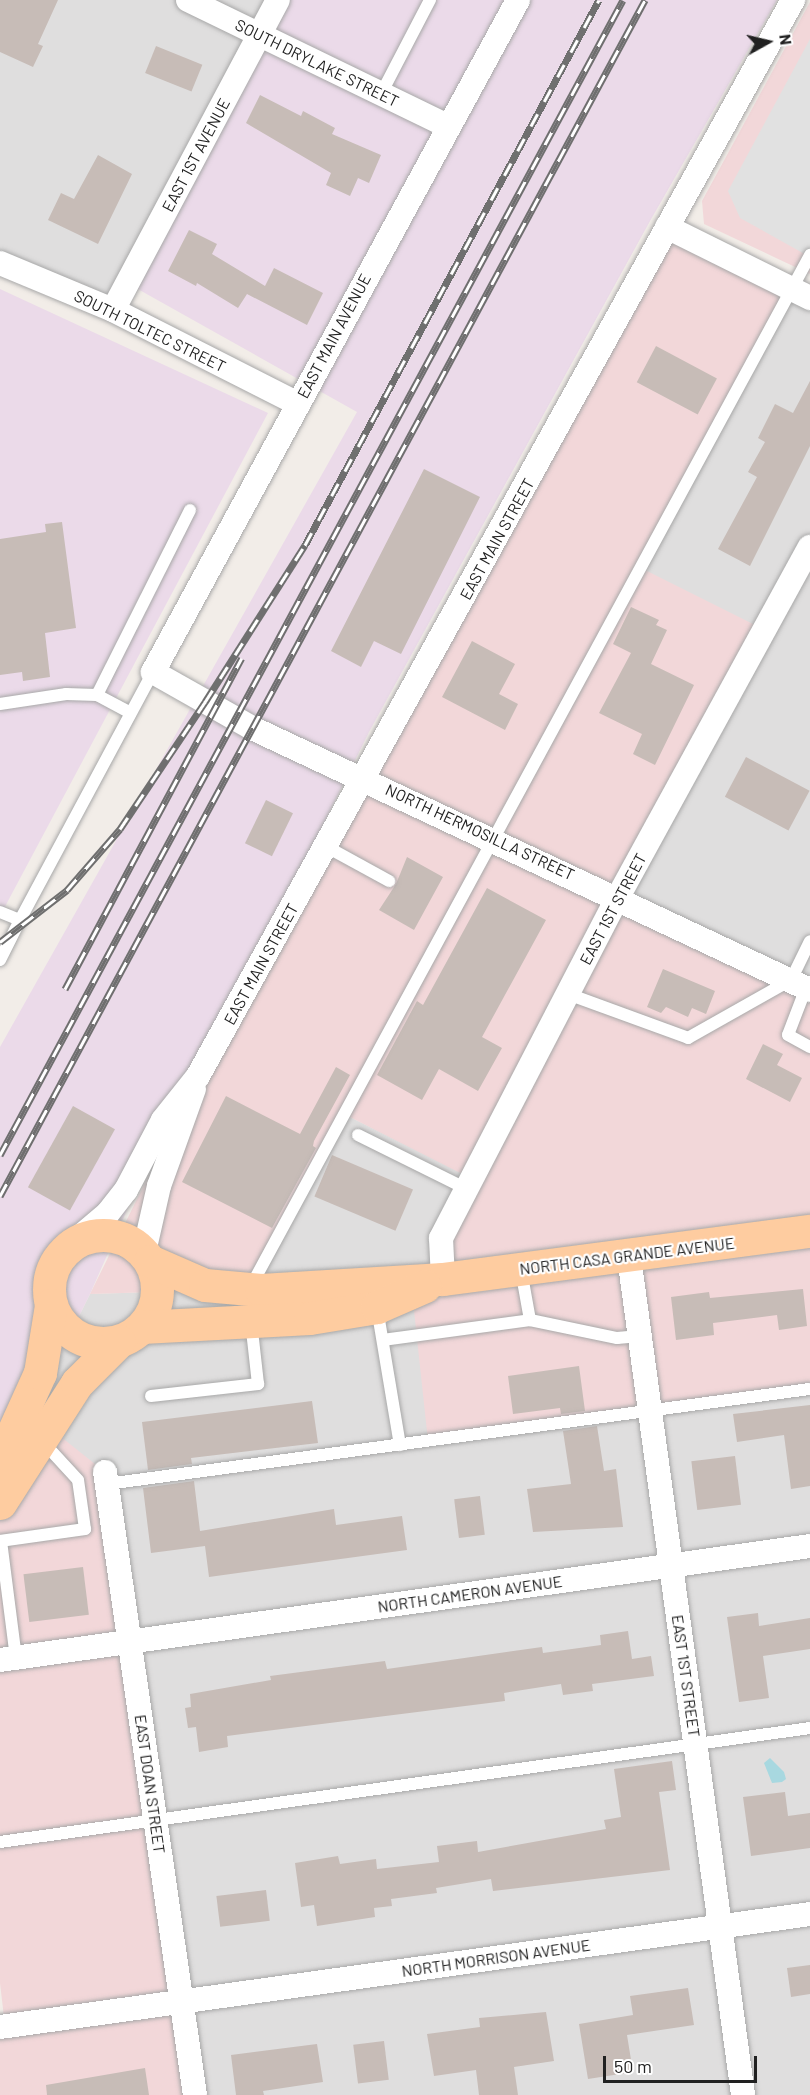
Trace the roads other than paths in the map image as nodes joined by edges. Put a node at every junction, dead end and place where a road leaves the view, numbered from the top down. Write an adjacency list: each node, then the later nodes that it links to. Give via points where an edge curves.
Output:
1 (188, 0): 6 (street, SOUTH DRYLAKE STREET)
2 (278, 0): 6 (street, EAST 1ST AVENUE)
3 (430, 0): 7 (lane)
4 (518, 0): 8 (street, EAST MAIN AVENUE)
5 (793, 0): 9 (street, EAST MAIN STREET)
6 (261, 35): 7 (street, SOUTH DRYLAKE STREET); 13 (street, EAST 1ST AVENUE)
7 (381, 94): 8 (street, SOUTH DRYLAKE STREET)
8 (447, 126): 14 (street, EAST MAIN AVENUE)
9 (667, 227): 12 (street); 21 (street, EAST MAIN STREET)
10 (810, 255): 12 (lane)
11 (0, 263): 13 (street, SOUTH TOLTEC STREET)
12 (801, 294): 22 (lane)
13 (113, 310): 14 (street, SOUTH TOLTEC STREET)
14 (298, 404): 17 (street, EAST MAIN AVENUE)
15 (190, 510): 18 (lane)
16 (810, 547): 25 (street, EAST 1ST STREET)
17 (153, 672): 20 (lane); 21 (street, NORTH HERMOSILLA STREET, via 252,728)
18 (97, 695): 19 (lane, via 66,694); 20 (lane)
19 (0, 704)
20 (131, 712): 27 (lane)
21 (365, 779): 22 (street, NORTH HERMOSILLA STREET); 23 (street, EAST MAIN STREET)
22 (494, 839): 25 (street, NORTH HERMOSILLA STREET); 43 (lane)
23 (327, 847): 24 (lane); 33 (street, EAST MAIN STREET)
24 (389, 881)
25 (618, 897): 30 (street, NORTH HERMOSILLA STREET); 31 (street, EAST 1ST STREET)
26 (0, 912): 27 (lane)
27 (20, 920): 29 (lane)
28 (810, 941): 30 (lane)
29 (0, 960)
30 (802, 986): 31 (lane, via 688,1038); 32 (lane, via 788,1035)
31 (568, 994): 35 (street, EAST 1ST STREET)
32 (810, 1047)
33 (198, 1076): 37 (street, EAST MAIN STREET, via 163,1120 126,1190 108,1213); 38 (street, EAST MAIN STREET, via 159,1186)
34 (358, 1135): 35 (lane)
35 (466, 1188): 41 (street, EAST 1ST STREET, via 441,1238)
36 (810, 1231): 39 (main road, NORTH CASA GRANDE AVENUE)
37 (68, 1247): 38 (main road, via 88,1238 109,1236); 42 (main road, via 51,1274)
38 (147, 1257): 43 (main road, NORTH CASA GRANDE AVENUE); 46 (main road, via 157,1293)
39 (629, 1257): 40 (main road, NORTH CASA GRANDE AVENUE); 47 (street, EAST 1ST STREET)
40 (521, 1270): 41 (main road, NORTH CASA GRANDE AVENUE); 45 (lane)
41 (443, 1279): 43 (main road, NORTH CASA GRANDE AVENUE); 44 (main road, NORTH CASA GRANDE AVENUE)
42 (51, 1305): 46 (main road, via 61,1323 77,1337 91,1342); 54 (main road, via 40,1373)
43 (250, 1305): 44 (main road, NORTH CASA GRANDE AVENUE); 46 (main road, NORTH CASA GRANDE AVENUE); 50 (lane, via 258,1384)
44 (377, 1307): 48 (lane)
45 (530, 1320): 47 (lane, via 617,1338); 48 (lane)
46 (130, 1334): 52 (main road, via 77,1383)
47 (640, 1336): 51 (street, EAST 1ST STREET)
48 (383, 1340): 53 (lane)
49 (810, 1389): 51 (lane)
50 (151, 1396)
51 (650, 1412): 53 (lane); 59 (street, EAST 1ST STREET)
52 (39, 1437): 56 (main road); 57 (lane, via 78,1480 85,1529)
53 (400, 1445): 55 (lane)
54 (0, 1461)
55 (106, 1478): 60 (street, EAST DOAN STREET)
56 (0, 1503)
57 (1, 1541): 61 (lane)
58 (810, 1546): 59 (street, NORTH CAMERON AVENUE)
59 (671, 1565): 60 (street, NORTH CAMERON AVENUE); 63 (street, EAST 1ST STREET)
60 (130, 1642): 61 (street, NORTH CAMERON AVENUE); 64 (street, EAST DOAN STREET)
61 (8, 1659)
62 (810, 1728): 63 (lane)
63 (696, 1744): 64 (lane); 67 (street, EAST 1ST STREET)
64 (154, 1822): 65 (lane); 68 (street, EAST DOAN STREET)
65 (0, 1842)
66 (810, 1914): 67 (street, NORTH MORRISON AVENUE)
67 (721, 1926): 68 (street, NORTH MORRISON AVENUE); 71 (street, EAST 1ST STREET)
68 (182, 2003): 69 (street, NORTH MORRISON AVENUE); 70 (street, EAST DOAN STREET)
69 (0, 2027)
70 (195, 2095)
71 (743, 2095)

